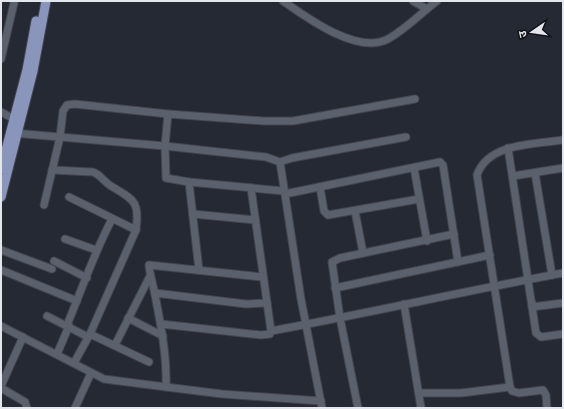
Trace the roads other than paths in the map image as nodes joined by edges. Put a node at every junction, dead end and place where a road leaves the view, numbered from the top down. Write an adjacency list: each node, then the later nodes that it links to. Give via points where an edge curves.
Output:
1 (40, 1): 12 (main road)
2 (46, 1): 13 (main road, via 36,57)
3 (413, 1): 7 (street)
4 (437, 1): 7 (street)
5 (286, 2): 7 (street, via 337,34 350,40 364,42 388,39)
6 (14, 3): 8 (street)
7 (427, 8)
8 (1, 58)
9 (415, 99): 11 (street, via 293,121 264,122)
10 (1, 112): 12 (street)
11 (168, 114): 14 (street, via 70,104 63,111); 17 (street)
12 (14, 119): 13 (main road)
13 (14, 133): 14 (street); 18 (main road); 31 (main road)
14 (60, 137): 17 (street); 24 (street)
15 (406, 137): 20 (street)
16 (563, 140): 19 (street)
17 (165, 146): 20 (street, via 266,157); 27 (street, via 166,178)
18 (4, 147): 23 (main road)
19 (508, 148): 26 (street); 46 (street, via 484,162 477,175)
20 (280, 162): 30 (street)
21 (414, 168): 28 (street); 33 (street); 40 (street, via 442,163)
22 (563, 169): 25 (street)
23 (1, 170)
24 (52, 170): 34 (street); 39 (street, via 93,172 133,199 138,209)
25 (535, 173): 26 (street); 53 (street)
26 (513, 176): 57 (street)
27 (189, 182): 29 (street); 36 (street)
28 (320, 187): 30 (street); 35 (street, via 324,211 328,215)
29 (251, 188): 30 (street); 38 (street)
30 (285, 192): 71 (street)
31 (1, 197)
32 (69, 197): 37 (street)
33 (419, 199): 35 (street); 42 (street)
34 (44, 205)
35 (355, 211): 45 (street)
36 (193, 214): 38 (street); 51 (street)
37 (112, 219): 39 (street); 44 (street)
38 (255, 220): 55 (street)
39 (136, 230): 74 (street)
40 (454, 234): 42 (street); 48 (street)
41 (65, 239): 44 (street)
42 (427, 241): 45 (street)
43 (1, 250): 49 (street)
44 (96, 250): 56 (street)
45 (363, 254): 59 (street, via 332,262)
46 (490, 255): 48 (street); 58 (street)
47 (54, 261): 56 (street)
48 (458, 262): 59 (street)
49 (52, 269)
50 (1, 270): 61 (street)
51 (199, 270): 54 (street, via 149,265); 55 (street)
52 (563, 273): 53 (street)
53 (552, 275): 57 (street)
54 (150, 276): 60 (street); 66 (street)
55 (262, 277): 63 (street)
56 (87, 278): 61 (street)
57 (528, 279): 58 (street); 62 (street, via 532,307); 73 (street, via 536,333 541,337)
58 (495, 285): 64 (street); 84 (street)
59 (335, 288): 67 (street)
60 (155, 293): 63 (street, via 246,304); 68 (street)
61 (77, 301): 70 (street)
62 (563, 302)
63 (267, 303): 72 (street)
64 (404, 304): 67 (street); 85 (street)
65 (47, 316): 70 (street)
66 (128, 318): 75 (street); 77 (street)
67 (340, 318): 71 (street); 89 (street)
68 (160, 324): 72 (street, via 261,335 270,334); 75 (street)
69 (1, 326): 76 (street)
70 (68, 326): 74 (street); 78 (street)
71 (306, 326): 72 (street); 86 (street)
72 (271, 331)
73 (563, 334)
74 (89, 335): 77 (street); 80 (street)
75 (163, 336): 83 (street)
76 (23, 337): 78 (street); 82 (street)
77 (115, 345): 79 (street)
78 (57, 354): 80 (street)
79 (149, 362)
80 (74, 363): 81 (street)
81 (91, 373): 83 (street, via 124,383); 88 (street)
82 (1, 387): 87 (street, via 25,402)
83 (166, 387): 86 (street)
84 (510, 387): 85 (street, via 462,393); 91 (street, via 512,391 519,393 542,390 546,395)
85 (419, 393): 90 (street)
86 (321, 405)
87 (28, 408)
88 (75, 408)
89 (358, 408)
90 (421, 408)
91 (547, 408)

